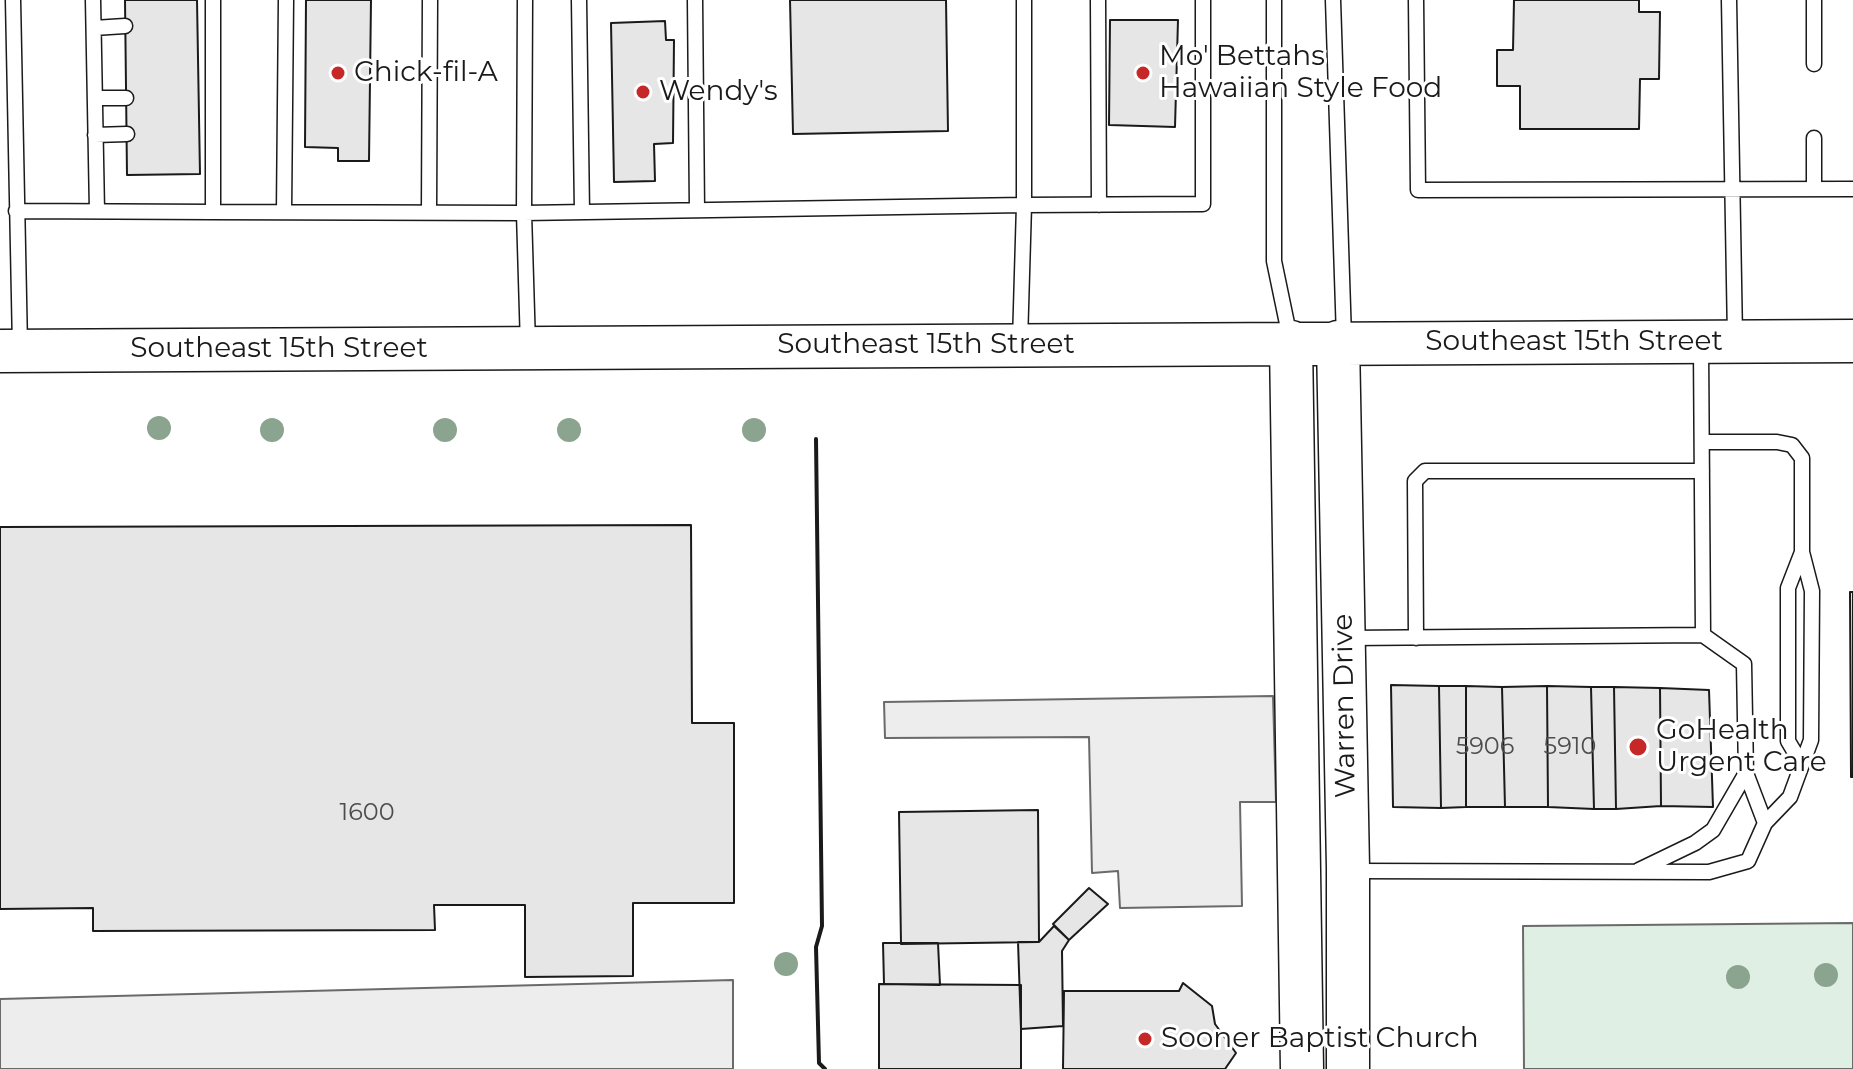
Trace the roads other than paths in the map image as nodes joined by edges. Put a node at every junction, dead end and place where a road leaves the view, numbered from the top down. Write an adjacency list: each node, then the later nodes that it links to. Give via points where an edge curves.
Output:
1 (13, 0): 31 (lane)
2 (93, 0): 18 (lane)
3 (213, 0): 33 (lane, via 205,26)
4 (286, 0): 34 (lane)
5 (430, 0): 35 (lane)
6 (525, 0): 37 (lane)
7 (579, 0): 36 (lane)
8 (695, 0): 30 (lane)
9 (1024, 0): 28 (lane)
10 (1098, 0): 29 (lane)
11 (1203, 0): 29 (lane, via 1203,204)
12 (1274, 0): 40 (lane, via 1274,261)
13 (1333, 0): 41 (lane)
14 (1416, 0): 25 (lane, via 1418,190)
15 (1729, 0): 25 (lane)
16 (1814, 0): 19 (lane)
17 (125, 26): 18 (lane)
18 (94, 28): 20 (lane)
19 (1814, 64)
20 (95, 98): 21 (lane); 23 (lane)
21 (126, 98)
22 (127, 134): 23 (lane)
23 (95, 135): 32 (lane)
24 (1814, 138): 26 (lane)
25 (1733, 189): 26 (lane); 38 (lane)
26 (1814, 189): 27 (lane)
27 (1853, 189)
28 (1024, 205): 29 (lane); 30 (lane); 42 (lane)
29 (1099, 205)
30 (697, 210): 36 (lane)
31 (16, 211): 32 (lane); 44 (lane)
32 (97, 211): 33 (lane)
33 (213, 212): 34 (lane)
34 (284, 212): 35 (lane)
35 (429, 212): 37 (lane)
36 (582, 212): 37 (lane)
37 (524, 213): 43 (lane)
38 (1718, 341): 39 (main road, Southeast 15th Street); 41 (main road, Southeast 15th Street); 45 (lane)
39 (1853, 341)
40 (1291, 342): 41 (main road, Southeast 15th Street); 42 (main road, Southeast 15th Street); 54 (main road, Warren Drive)
41 (1341, 342): 49 (main road, Warren Drive)
42 (1020, 344): 43 (main road, Southeast 15th Street)
43 (528, 347): 44 (main road, Southeast 15th Street)
44 (10, 351)
45 (1702, 442): 46 (lane); 47 (lane, via 1792,445 1802,458)
46 (1702, 471): 48 (lane); 50 (lane, via 1425,471 1415,481)
47 (1802, 552): 51 (lane, via 1812,606 1811,740); 51 (lane, via 1788,588 1788,741)
48 (1703, 635): 50 (lane); 52 (lane, via 1744,664)
49 (1344, 638): 50 (lane); 55 (main road, Warren Drive)
50 (1416, 638)
51 (1801, 763): 53 (lane, via 1790,797)
52 (1746, 773): 53 (lane); 56 (lane, via 1713,830)
53 (1765, 823): 56 (lane, via 1748,861 1709,872)
54 (1300, 869): 55 (main road); 57 (main road, Warren Drive)
55 (1348, 870): 56 (lane); 58 (main road, Warren Drive)
56 (1635, 872)
57 (1302, 1069)
58 (1348, 1069)

